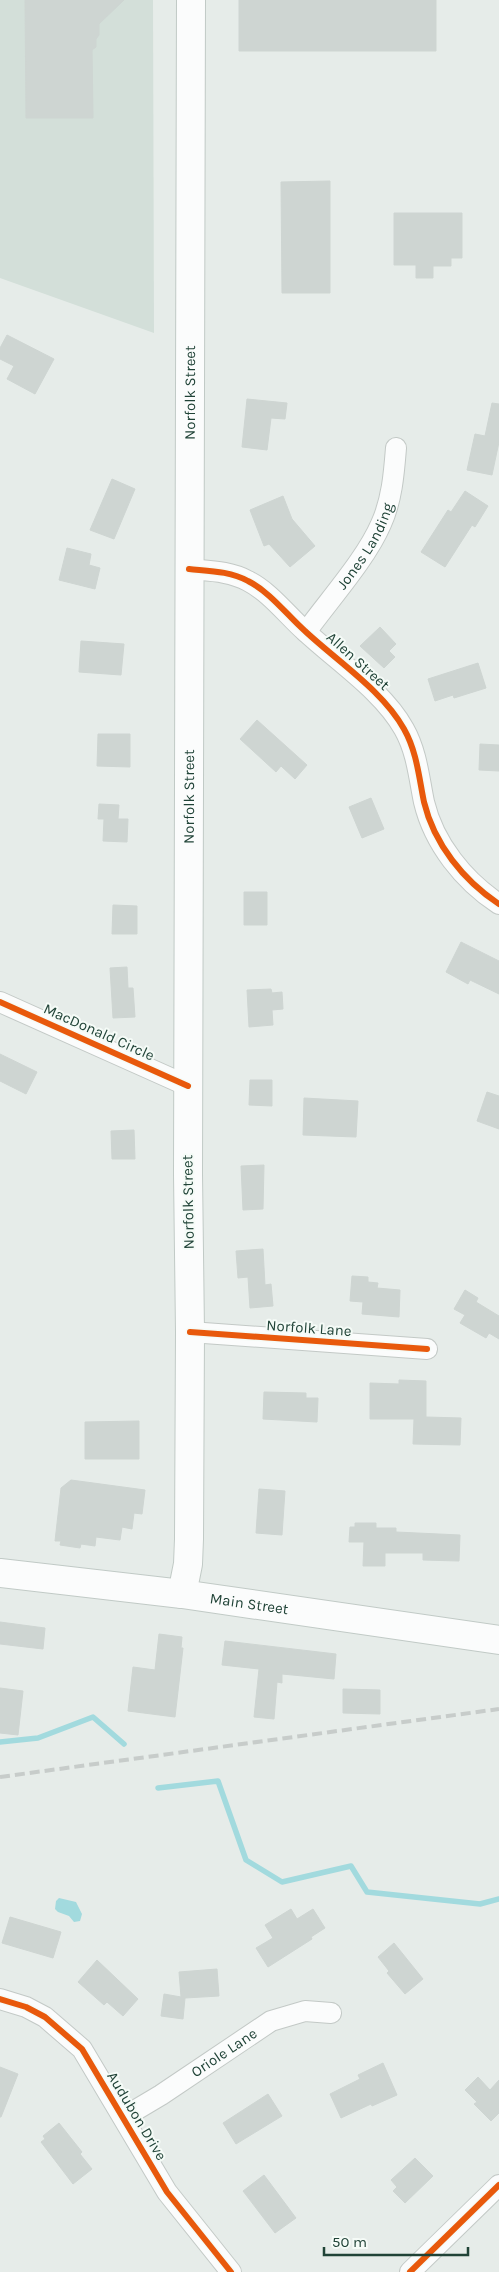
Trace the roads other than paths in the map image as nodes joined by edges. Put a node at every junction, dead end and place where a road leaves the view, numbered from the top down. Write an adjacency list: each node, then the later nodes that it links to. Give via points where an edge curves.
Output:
1 (191, 0): 3 (main road, Norfolk Street)
2 (396, 448): 4 (street, Jones Landing, via 392,484 382,522)
3 (189, 569): 4 (street, Allen Street, via 228,573 249,581); 7 (main road, Norfolk Street)
4 (306, 632): 5 (street, Allen Street, via 390,708 414,751 425,805 448,855 482,893)
5 (499, 904)
6 (0, 1002): 7 (street, MacDonald Circle)
7 (188, 1086): 8 (main road, Norfolk Street)
8 (190, 1332): 9 (street, Norfolk Lane); 11 (main road, Norfolk Street, via 189,1539)
9 (427, 1349)
10 (0, 1573): 11 (main road, Main Street)
11 (182, 1594): 12 (main road, Main Street)
12 (499, 1640)
13 (0, 2000): 15 (street, Audubon Drive, via 26,2006 45,2017 82,2048)
14 (331, 2013): 15 (street, Oriole Lane, via 305,2011 271,2021)
15 (124, 2116): 17 (street, Audubon Drive, via 167,2192)
16 (499, 2186): 18 (street)
17 (231, 2272)
18 (410, 2272)

